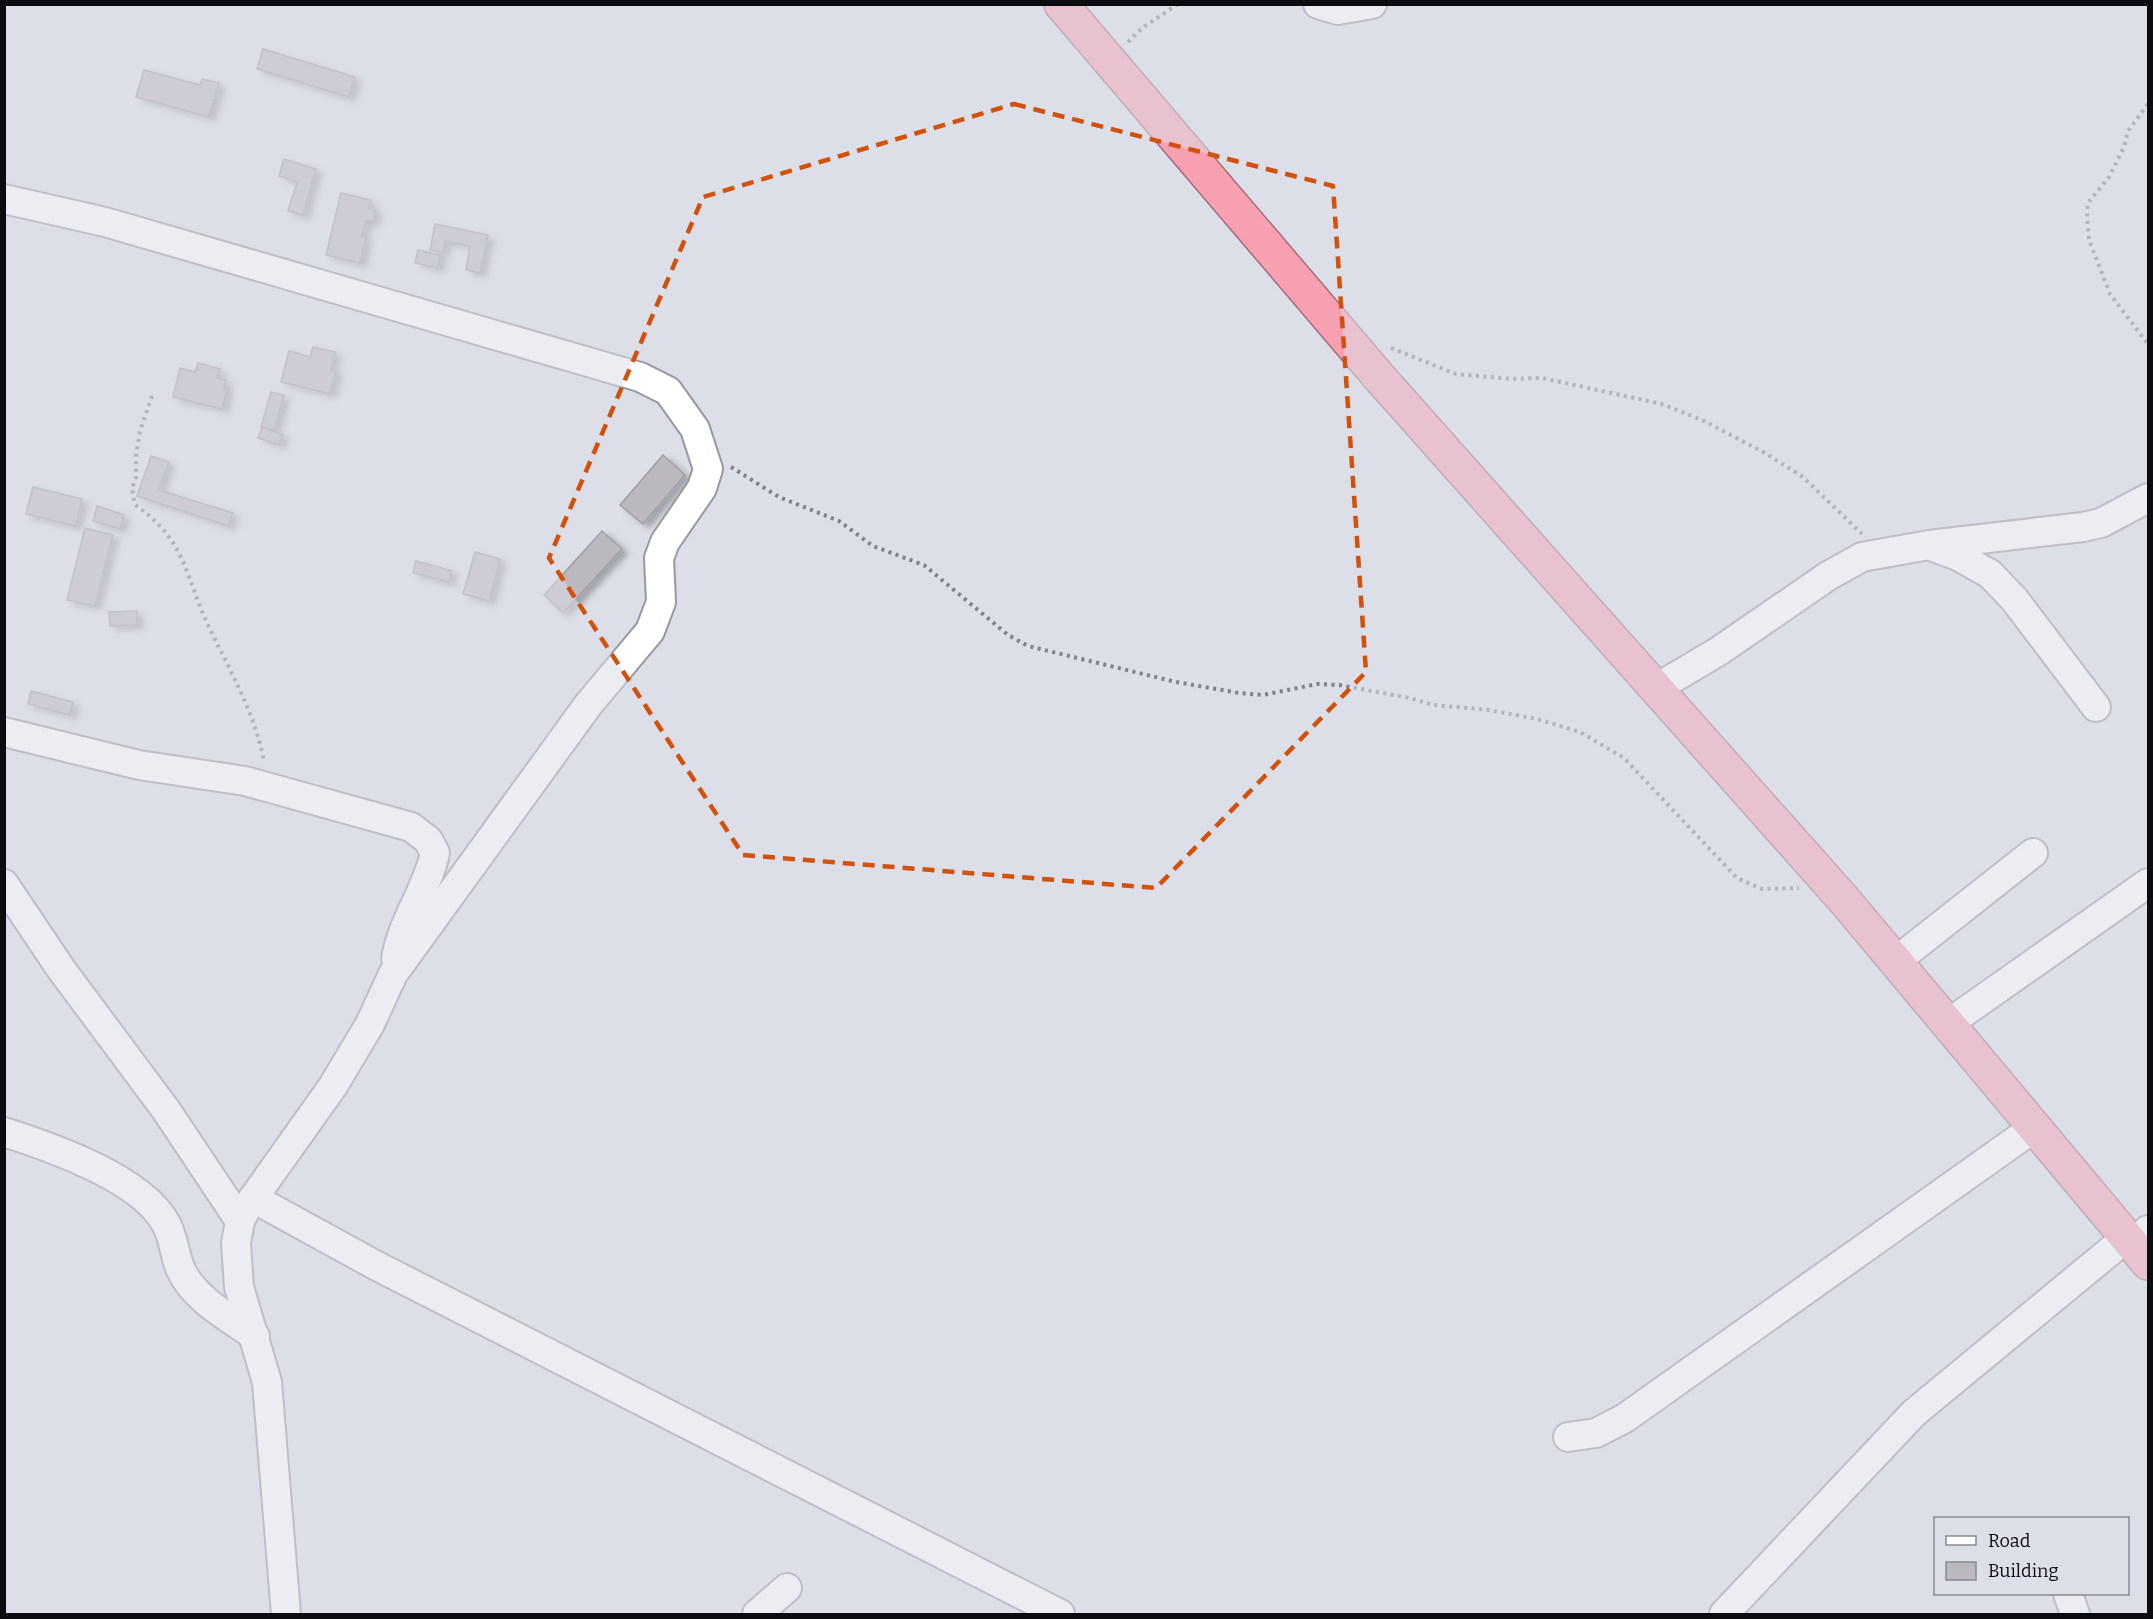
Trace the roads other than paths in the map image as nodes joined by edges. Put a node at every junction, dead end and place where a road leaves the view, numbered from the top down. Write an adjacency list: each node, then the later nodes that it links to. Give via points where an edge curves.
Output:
1 (1061, 4): 7 (highway, via 1380,378)
2 (1318, 4): 3 (street, via 1338,10)
3 (1372, 4)
4 (4, 199): 14 (street, via 105,222 640,377 668,391 694,429 704,452 707,478 665,542 659,558 661,602 650,631 588,705)
5 (2148, 498): 6 (street, via 2092,525)
6 (1929, 545): 7 (street, via 1862,557); 8 (street, via 1990,574 2014,599)
7 (1655, 689): 13 (highway)
8 (2096, 708)
9 (4, 732): 14 (street, via 139,765 268,786 411,827 428,840 435,853 430,876 399,943)
10 (2033, 853): 13 (street)
11 (2148, 883): 15 (street)
12 (4, 884): 18 (street, via 61,969 166,1110)
13 (1896, 961): 15 (highway)
14 (393, 974): 18 (street, via 370,1024 333,1086)
15 (1949, 1023): 16 (highway)
16 (2035, 1127): 19 (highway); 21 (street, via 1624,1418 1596,1433)
17 (4, 1132): 20 (street, via 60,1150 141,1196 165,1222 181,1270 195,1290)
18 (247, 1209): 20 (street, via 236,1243 239,1287); 26 (street, via 375,1264)
19 (2139, 1244): 27 (street, via 1914,1413)
20 (255, 1336): 24 (street, via 267,1382)
21 (1568, 1437)
22 (787, 1588): 25 (street)
23 (2069, 1595): 28 (street)
24 (286, 1614)
25 (757, 1614)
26 (1059, 1614)
27 (1724, 1614)
28 (2075, 1614)

